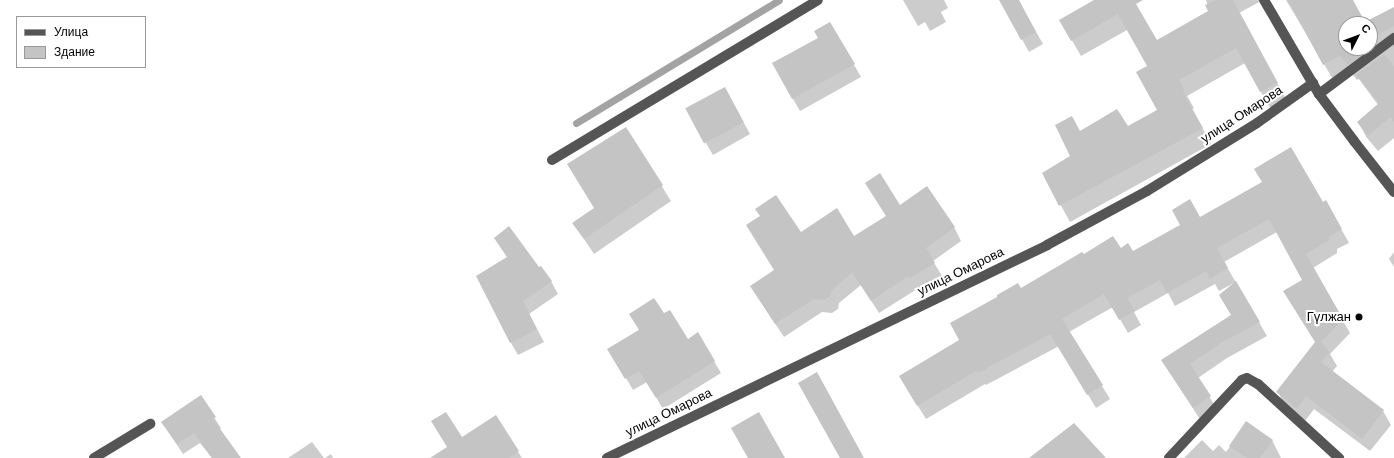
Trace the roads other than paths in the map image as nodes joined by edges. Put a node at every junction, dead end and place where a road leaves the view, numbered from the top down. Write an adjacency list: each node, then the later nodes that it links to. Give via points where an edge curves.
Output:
1 (818, 0): 6 (street)
2 (1264, 0): 4 (street)
3 (1394, 38): 5 (street)
4 (1312, 84): 5 (street); 10 (street, улица Омарова, via 1257,123 1147,191 1047,245)
5 (1319, 94): 7 (street)
6 (552, 160)
7 (1394, 192)
8 (150, 424): 9 (street)
9 (94, 458)
10 (607, 458)
11 (1169, 458): 12 (street, via 1242,380 1248,378 1258,384)
12 (1339, 458)

